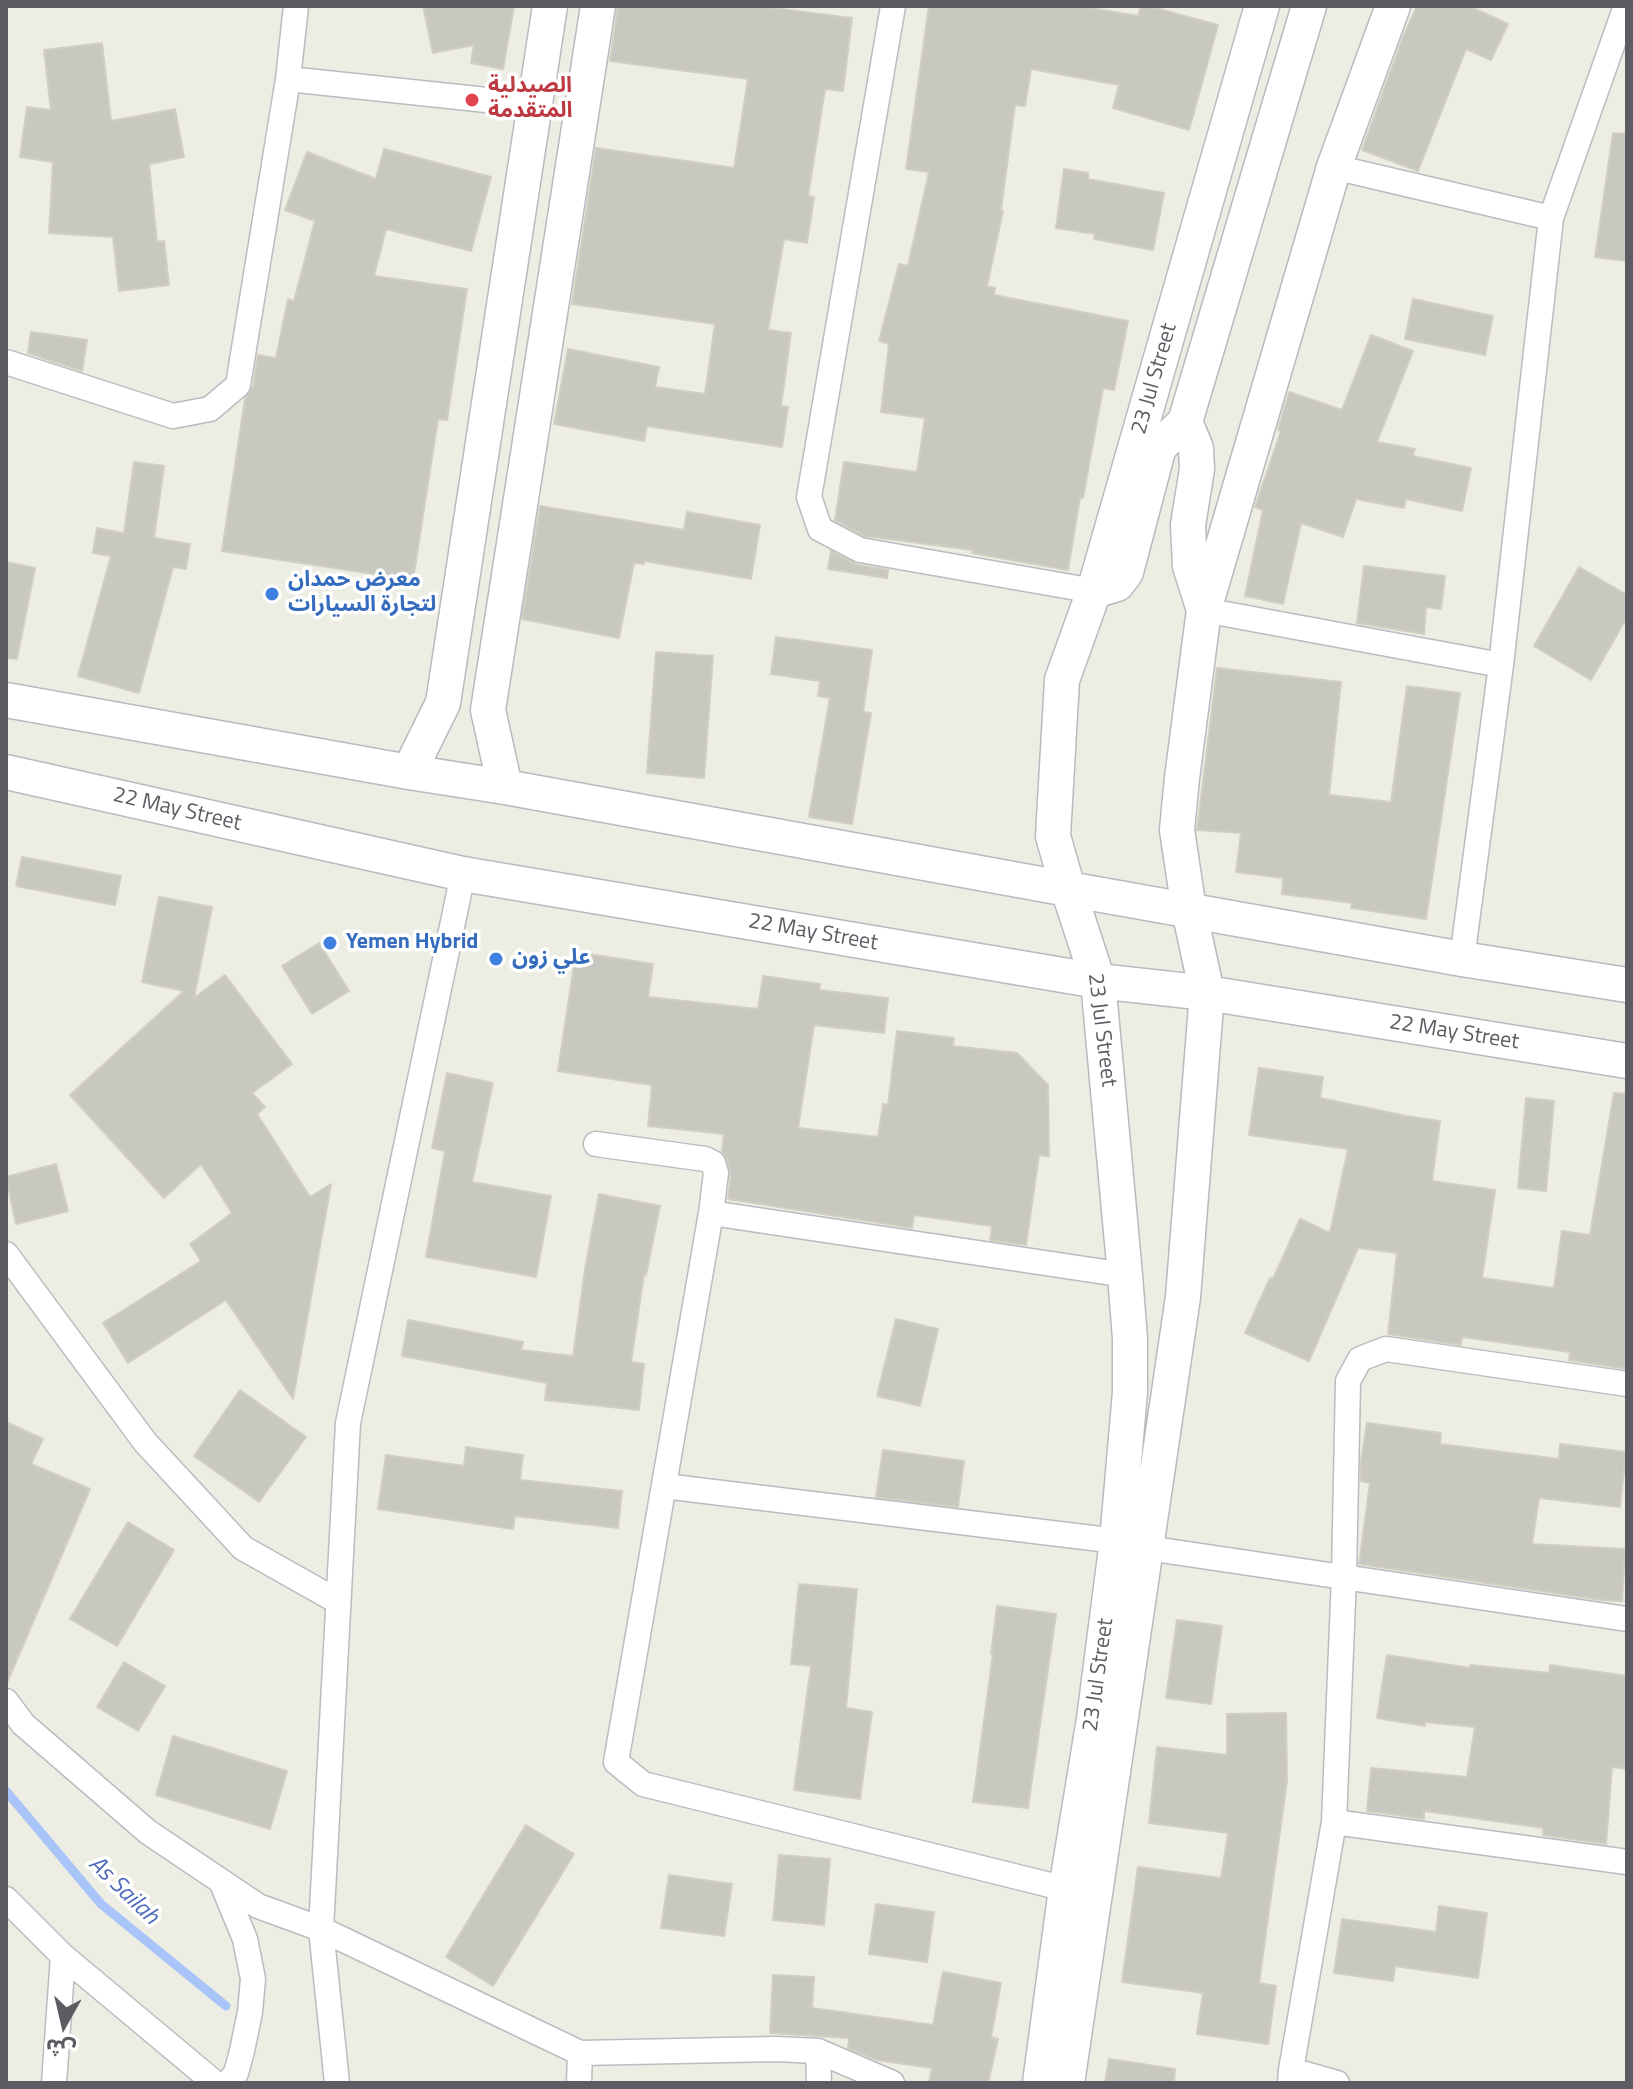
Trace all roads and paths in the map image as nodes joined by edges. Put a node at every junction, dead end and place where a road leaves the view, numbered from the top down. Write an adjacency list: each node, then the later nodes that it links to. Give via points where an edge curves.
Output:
1 (296, 6): 9 (street)
2 (550, 6): 10 (street)
3 (598, 6): 20 (street)
4 (893, 6): 15 (street, via 809,497 820,529 860,550)
5 (1262, 6): 15 (street, 23 Jul Street)
6 (1309, 6): 14 (street)
7 (1393, 6): 11 (street, 23 Jul Street)
8 (1626, 6): 12 (street)
9 (288, 79): 10 (street); 13 (street, via 238,385 210,409 173,416)
10 (534, 105): 19 (street)
11 (1334, 167): 12 (street); 16 (street, 23 Jul Street)
12 (1551, 218): 17 (street)
13 (6, 362)
14 (1185, 422): 15 (street, via 1159,447 1126,572 1117,584); 16 (street, via 1196,448 1197,469 1188,525 1190,566)
15 (1094, 591): 25 (street, 23 Jul Street, via 1062,680 1053,836)
16 (1204, 610): 17 (street); 26 (street, 23 Jul Street, via 1177,830)
17 (1501, 665): 27 (street)
18 (6, 700): 22 (street)
19 (444, 702): 20 (street, via 449,717 462,725 474,724); 22 (street)
20 (488, 709): 23 (street)
21 (6, 772): 24 (street, 22 May Street)
22 (409, 772): 23 (street)
23 (505, 787): 25 (street)
24 (463, 874): 28 (street, 22 May Street); 40 (street, via 348,1423)
25 (1068, 889): 26 (street); 28 (street, 23 Jul Street)
26 (1189, 910): 27 (street); 30 (street, 23 Jul Street)
27 (1462, 959): 29 (street)
28 (1098, 981): 30 (street, 22 May Street); 35 (street, 23 Jul Street)
29 (1627, 985)
30 (1207, 993): 31 (street, 22 May Street); 38 (street, 23 Jul Street, via 1183,1297)
31 (1627, 1061)
32 (596, 1144): 33 (street, via 713,1163)
33 (711, 1213): 35 (street); 37 (street)
34 (6, 1254): 40 (street, via 145,1442 243,1548)
35 (1125, 1275): 38 (street, 23 Jul Street)
36 (1627, 1384): 39 (street, via 1386,1349 1360,1359 1348,1381)
37 (664, 1486): 38 (street); 46 (street, via 616,1762 643,1784)
38 (1132, 1544): 39 (street); 46 (street, 23 Jul Street, via 1094,1719); 61 (street, 23 Jul Street)
39 (1344, 1576): 41 (street); 43 (street)
40 (337, 1601): 48 (street)
41 (1627, 1619)
42 (6, 1701): 45 (street, via 23,1724 148,1832)
43 (1334, 1822): 44 (street); 52 (street)
44 (1627, 1862)
45 (221, 1881): 48 (street, via 258,1906); 55 (street, via 245,1939 253,1979 242,2051)
46 (1066, 1889): 60 (street, 23 Jul Street)
47 (6, 1899): 49 (street)
48 (321, 1929): 51 (street); 56 (street)
49 (63, 1956): 53 (street); 54 (street)
50 (818, 2051): 51 (street); 58 (street); 59 (street)
51 (580, 2053): 57 (street)
52 (1290, 2076): 62 (street)
53 (54, 2083)
54 (215, 2083)
55 (228, 2083)
56 (337, 2083)
57 (579, 2083)
58 (819, 2083)
59 (892, 2083)
60 (1040, 2083)
61 (1067, 2083)
62 (1337, 2083)

